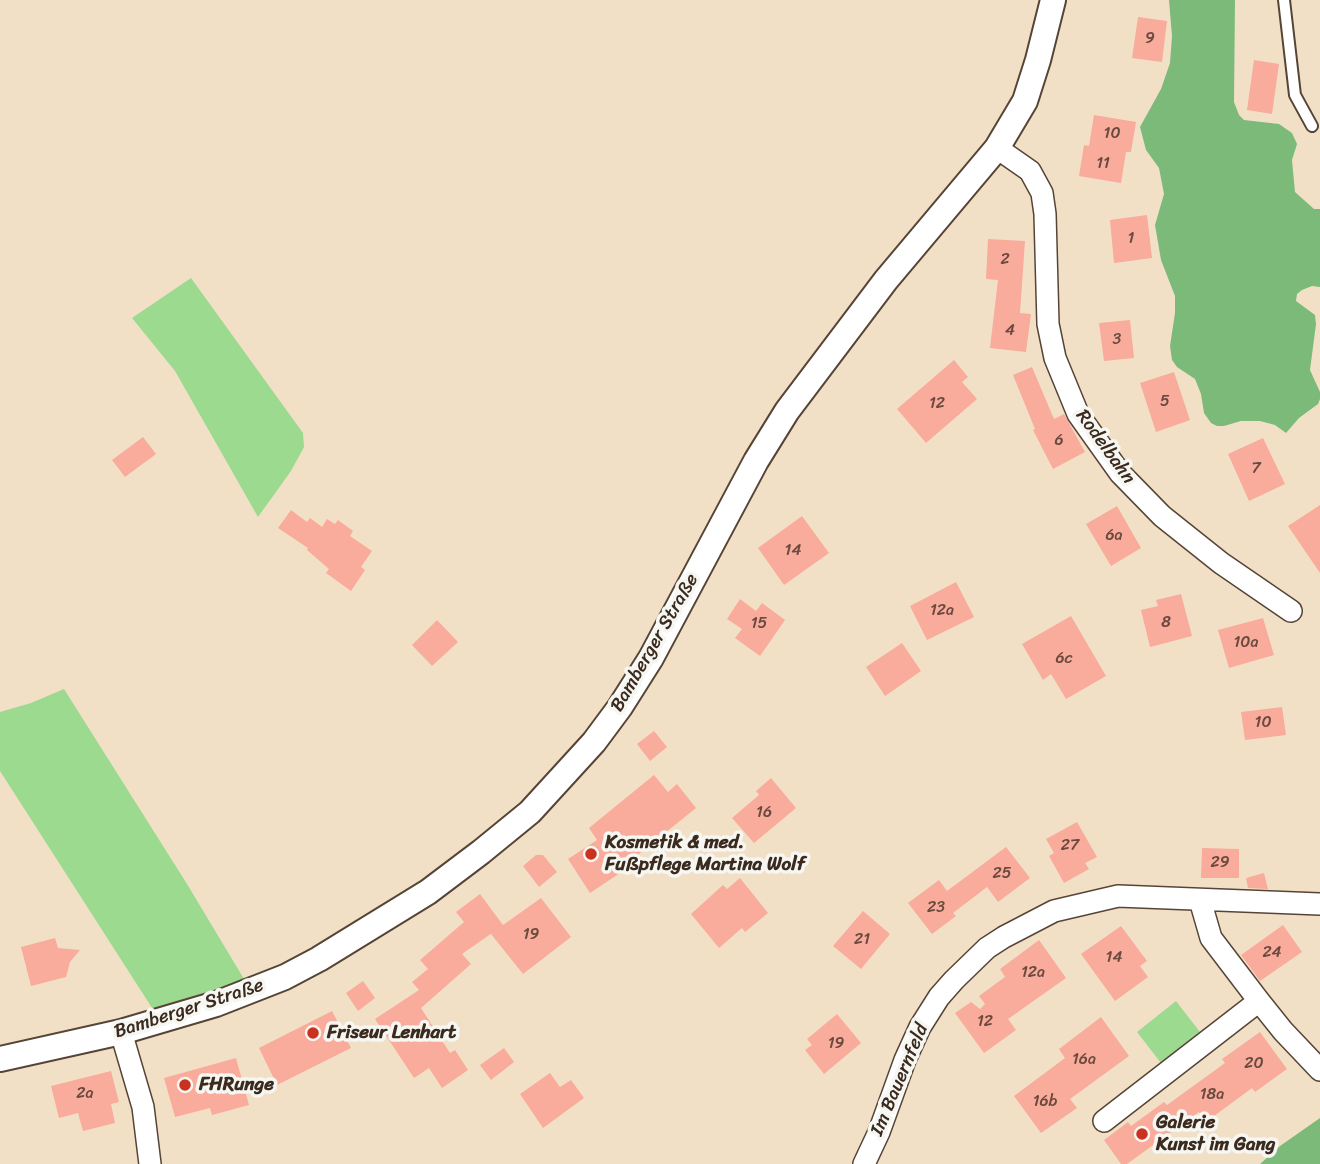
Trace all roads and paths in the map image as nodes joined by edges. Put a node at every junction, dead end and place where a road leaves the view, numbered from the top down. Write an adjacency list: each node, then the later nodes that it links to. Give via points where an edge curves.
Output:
1 (1053, 0): 4 (street, Bamberger Straße, via 1028,93)
2 (1284, 0): 3 (lane, via 1295,95)
3 (1312, 126)
4 (997, 148): 5 (street, Rodelbahn, via 1030,171 1042,193 1048,324 1055,358 1078,414 1120,473 1162,516); 9 (street, Bamberger Straße, via 886,280 787,411 620,707 569,772 530,812 428,892 319,959 216,1004)
5 (1291, 611)
6 (1200, 900): 7 (street, Im Bauernfeld); 8 (street, via 1211,938); 14 (street, Im Bauernfeld, via 1118,896 1082,903 1054,911 987,948 954,980 920,1027)
7 (1320, 904)
8 (1259, 1001): 11 (street); 12 (street)
9 (121, 1032): 10 (street, Bamberger Straße); 13 (street, via 143,1107)
10 (0, 1059)
11 (1320, 1070)
12 (1104, 1121)
13 (150, 1164)
14 (864, 1164)

